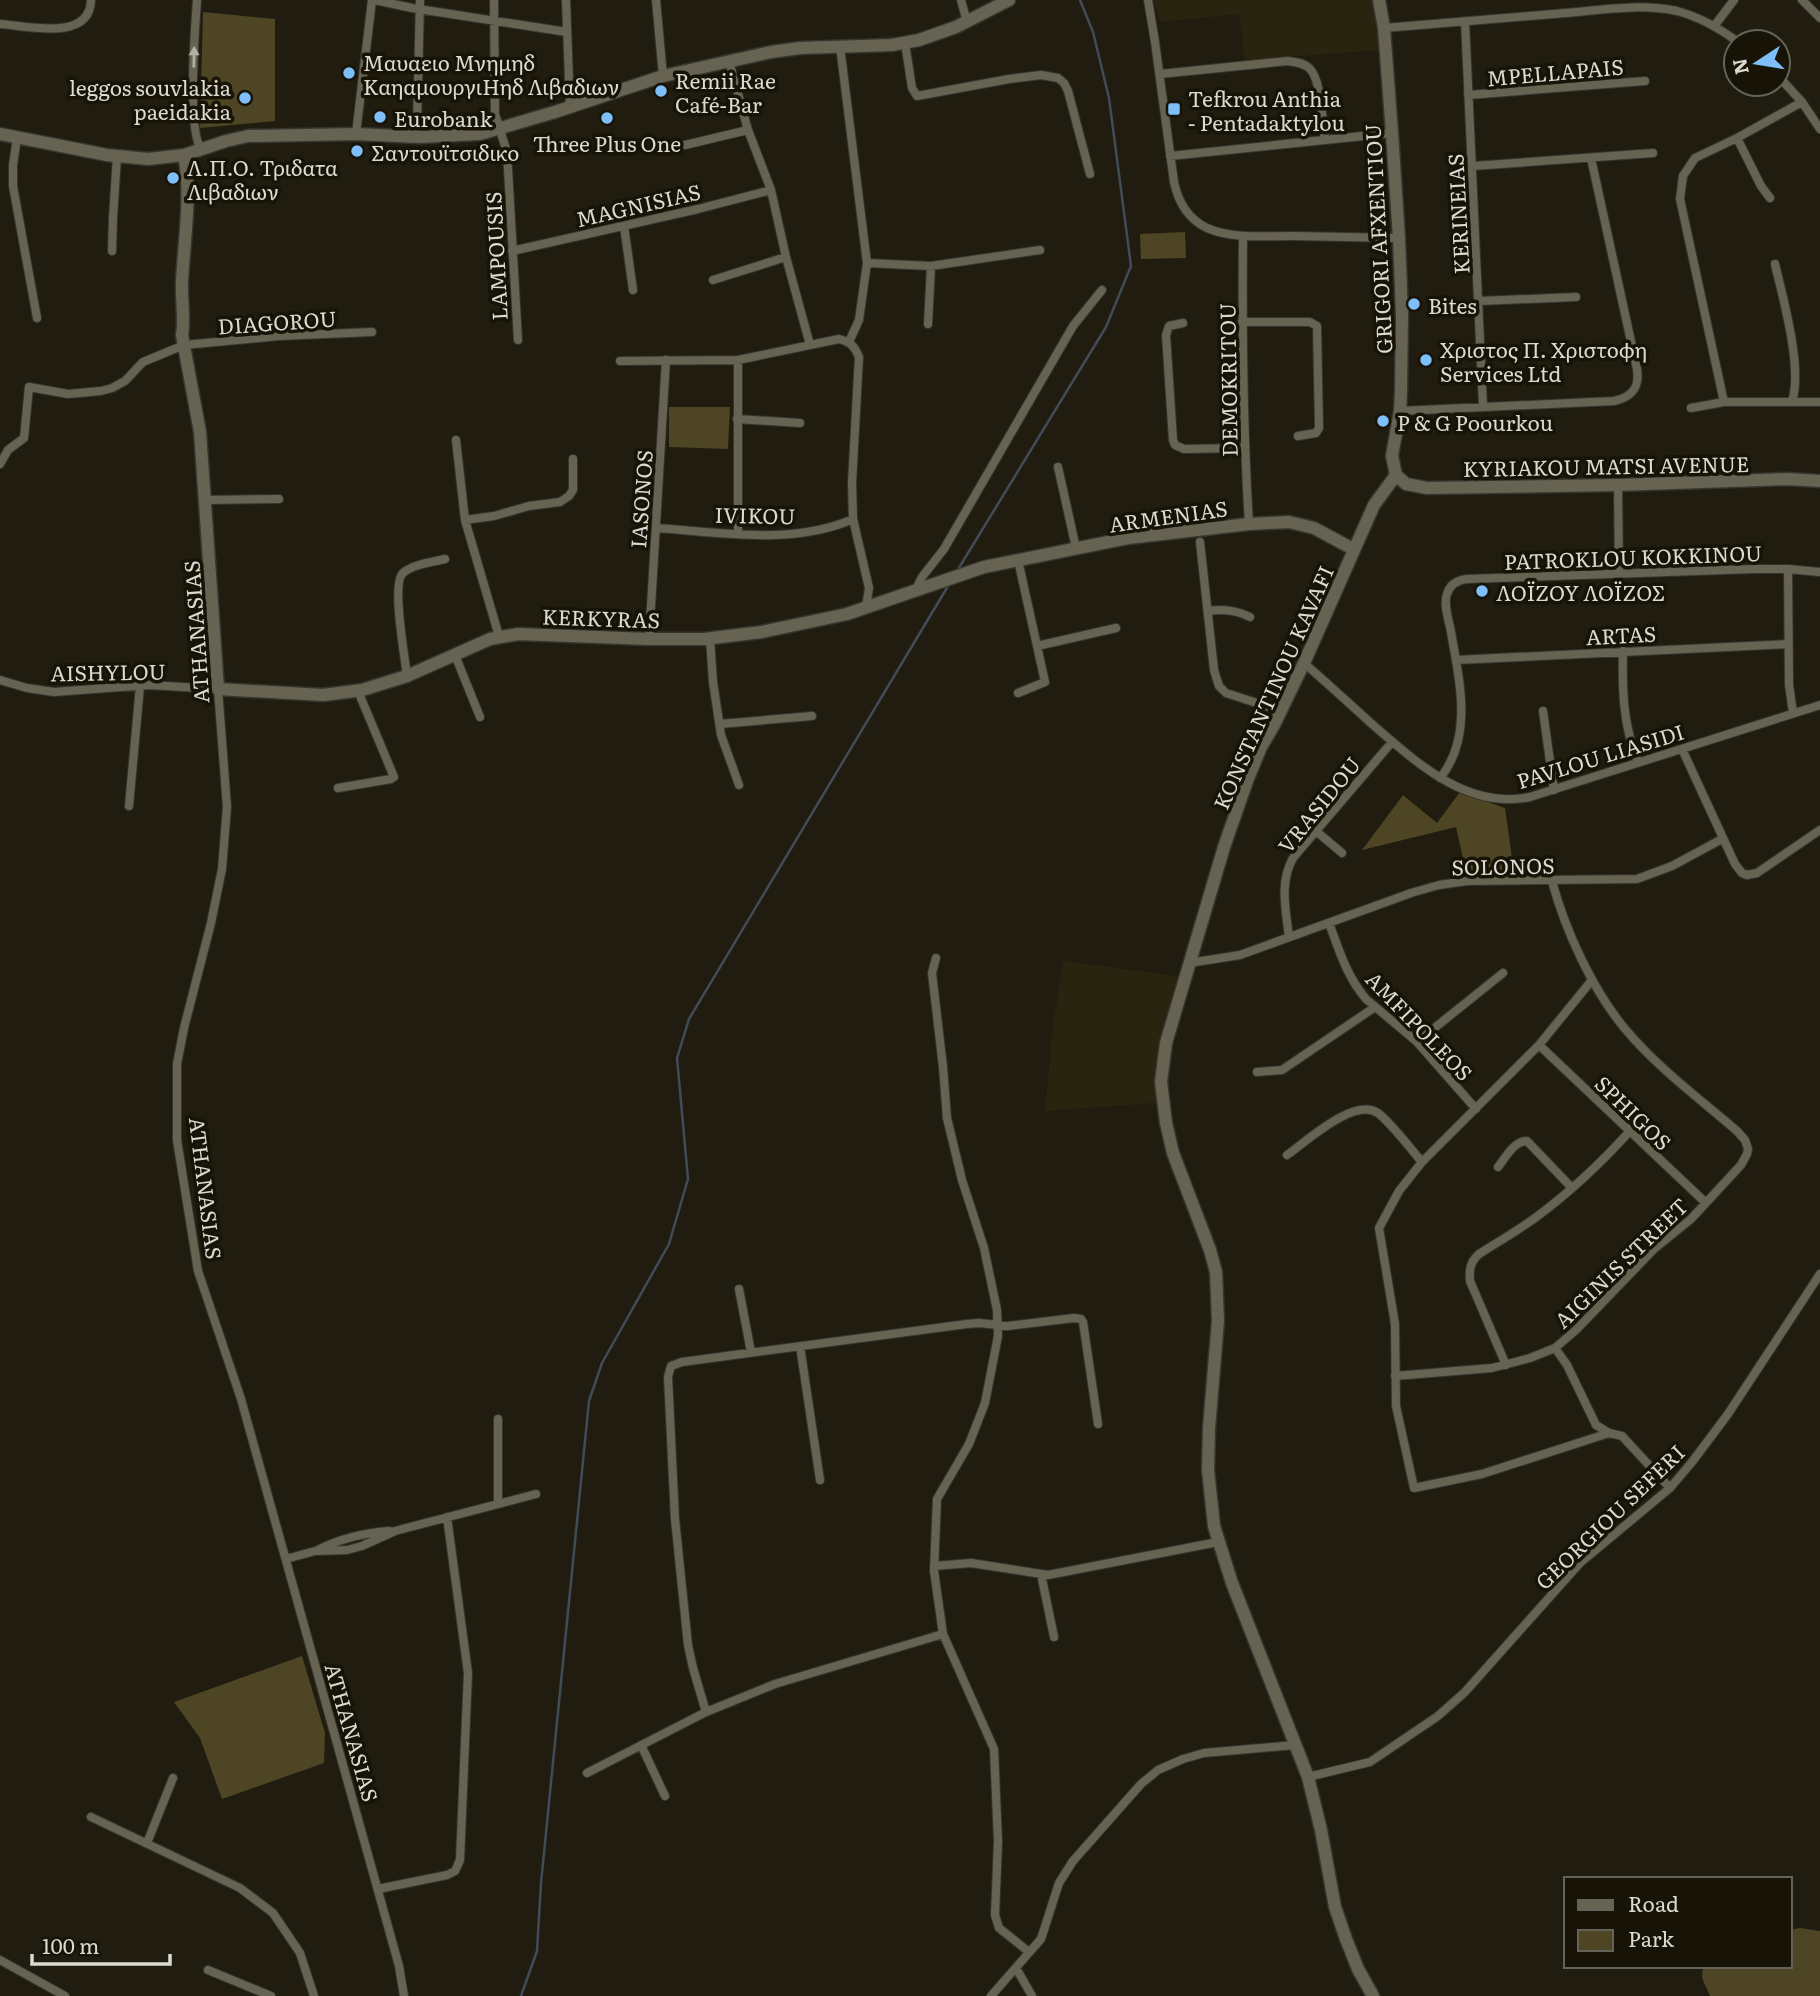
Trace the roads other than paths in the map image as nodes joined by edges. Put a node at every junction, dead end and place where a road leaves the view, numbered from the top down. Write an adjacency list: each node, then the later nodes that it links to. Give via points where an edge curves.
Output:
1 (91, 0): 19 (street, via 86,18 61,29)
2 (197, 0): 44 (street, one-way to 2, via 194,134)
3 (373, 0): 13 (street); 39 (street)
4 (494, 0): 16 (street, LAMPOUSIS)
5 (566, 0): 23 (street)
6 (656, 0): 28 (street)
7 (961, 0): 18 (street)
8 (1009, 0): 18 (street)
9 (1147, 0): 27 (street)
10 (1379, 0): 21 (street, GRIGORI AFXENTIOU)
11 (1734, 0): 20 (street)
12 (1802, 0): 15 (street)
13 (420, 4): 16 (street); 40 (street)
14 (1615, 4): 17 (street); 20 (street, via 1688,14)
15 (1820, 18)
16 (494, 20): 23 (street); 34 (street, LAMPOUSIS, via 495,114)
17 (1465, 21): 21 (street); 31 (street, KERINEIAS)
18 (967, 22): 24 (street)
19 (0, 23)
20 (1715, 25): 22 (street)
21 (1384, 28): 37 (street, GRIGORI AFXENTIOU)
22 (1722, 30)
23 (567, 32): 33 (street)
24 (905, 43): 25 (street); 52 (street, via 912,88 918,96 1018,77 1047,75 1061,80)
25 (841, 46): 26 (street); 62 (street)
26 (729, 61): 28 (street); 36 (street)
27 (1160, 74): 43 (street, via 1288,61 1304,64 1317,84); 49 (street)
28 (663, 76): 33 (street)
29 (1645, 81): 31 (street, MPELLAPAIS)
30 (1792, 92): 32 (street)
31 (1468, 95): 51 (street, KERINEIAS)
32 (1801, 102): 35 (street); 42 (street)
33 (570, 107): 34 (street)
34 (500, 128): 40 (street, via 480,134); 60 (street, LAMPOUSIS, via 507,152)
35 (1820, 128)
36 (748, 130): 45 (street); 53 (street)
37 (1392, 133): 43 (street); 57 (street, GRIGORI AFXENTIOU)
38 (0, 134): 41 (street)
39 (356, 134): 40 (street); 44 (street, via 248,136)
40 (419, 137)
41 (17, 138): 48 (street); 70 (street, via 13,186)
42 (1737, 138): 54 (street); 84 (street, via 1695,158 1682,176 1679,191)
43 (1325, 139): 49 (street)
44 (201, 149): 47 (street)
45 (664, 150)
46 (1653, 153): 50 (street)
47 (184, 155): 48 (street); 77 (street, ATHANASIAS)
48 (117, 156): 59 (street)
49 (1170, 156): 56 (street, via 1175,190 1187,212 1207,228)
50 (1591, 158): 51 (street); 85 (street, via 1638,382 1634,391 1614,401)
51 (1472, 166): 69 (street, KERINEIAS)
52 (1090, 174)
53 (771, 190): 55 (street, MAGNISIAS); 61 (street)
54 (1770, 198)
55 (624, 226): 60 (street, MAGNISIAS); 66 (street)
56 (1243, 236): 57 (street); 71 (street, DEMOKRITOU)
57 (1399, 238): 87 (street, GRIGORI AFXENTIOU)
58 (1041, 250): 64 (street)
59 (112, 251)
60 (512, 251): 75 (street, LAMPOUSIS)
61 (786, 257): 65 (street); 78 (street)
62 (867, 263): 64 (street); 76 (street, via 859,320)
63 (1775, 264): 82 (street, via 1796,381)
64 (932, 265): 73 (street)
65 (713, 280)
66 (634, 290)
67 (1102, 290): 115 (street, via 1073,327 944,549 922,577)
68 (1576, 297): 69 (street)
69 (1479, 301): 85 (street, KERINEIAS)
70 (37, 318)
71 (1242, 322): 90 (street, via 1310,322 1317,326 1319,428 1316,433); 92 (street, DEMOKRITOU)
72 (1183, 323): 92 (street, via 1169,326 1166,335 1175,445 1184,449)
73 (928, 324)
74 (372, 332): 77 (street, DIAGOROU)
75 (518, 340)
76 (849, 342): 78 (street, via 839,338); 101 (street, via 859,357)
77 (184, 345): 94 (street, DIAGOROU, via 143,362 125,381 101,391 68,394 29,387 24,438 8,450); 100 (street, ATHANASIAS, via 201,432)
78 (810, 345): 80 (street)
79 (666, 360): 80 (street); 81 (street); 104 (street, IASONOS)
80 (738, 360): 88 (street)
81 (620, 361)
82 (1792, 401): 83 (street); 84 (street)
83 (1820, 401)
84 (1724, 402): 86 (street)
85 (1483, 406): 87 (street)
86 (1691, 408)
87 (1400, 411): 96 (street, GRIGORI AFXENTIOU, via 1392,456)
88 (737, 419): 89 (street); 105 (street)
89 (800, 423)
90 (1298, 436)
91 (456, 440): 102 (street)
92 (1245, 448): 103 (street, DEMOKRITOU)
93 (573, 459): 102 (street, via 573,490 563,500)
94 (0, 464)
95 (1058, 467): 107 (street)
96 (1396, 475): 98 (street, KYRIAKOU MATSI AVENUE, via 1418,488); 108 (street, KONSTANTINOU KAVAFI, via 1374,505)
97 (1820, 481): 98 (street, KYRIAKOU MATSI AVENUE)
98 (1618, 485): 114 (street)
99 (279, 499): 100 (street)
100 (205, 500): 132 (street, ATHANASIAS)
101 (853, 519): 105 (street, IVIKOU, via 807,532); 116 (street, via 869,588)
102 (465, 520): 120 (street)
103 (1249, 524): 107 (street, ARMENIAS); 108 (street, ARMENIAS, via 1302,524)
104 (656, 528): 105 (street, IVIKOU); 121 (street, IASONOS)
105 (738, 533)
106 (1200, 542): 117 (street)
107 (1076, 548): 110 (street, ARMENIAS)
108 (1353, 549): 128 (street, KONSTANTINOU KAVAFI)
109 (445, 559): 129 (street, via 410,569 399,578)
110 (1018, 560): 111 (street, ARMENIAS); 124 (street)
111 (984, 567): 115 (street, KERKYRAS)
112 (1788, 569): 113 (street, PATROKLOU KOKKINOU); 114 (street, PATROKLOU KOKKINOU); 123 (street)
113 (1820, 572)
114 (1619, 573): 127 (street, PATROKLOU KOKKINOU, via 1461,580 1450,587 1446,598)
115 (919, 590): 116 (street, KERKYRAS)
116 (866, 607): 122 (street, KERKYRAS, via 818,622)
117 (1208, 611): 118 (street, via 1225,609); 137 (street, via 1219,686 1229,694)
118 (1250, 617)
119 (1116, 628): 124 (street)
120 (499, 636): 121 (street, KERKYRAS); 126 (street, KERKYRAS)
121 (649, 639): 122 (street, KERKYRAS)
122 (710, 639): 141 (street)
123 (1788, 644): 125 (street, ARTAS); 138 (street)
124 (1037, 646): 134 (street, via 1045,682)
125 (1623, 651): 127 (street, ARTAS); 144 (street, via 1625,709)
126 (455, 655): 129 (street, KERKYRAS); 140 (street)
127 (1456, 660): 145 (street, via 1462,719 1453,758)
128 (1304, 663): 137 (street, KONSTANTINOU KAVAFI); 142 (street, PAVLOU LIASIDI)
129 (407, 676): 133 (street, KERKYRAS)
130 (0, 681): 131 (street, AISHYLOU, via 54,692)
131 (140, 686): 132 (street, AISHYLOU); 149 (street)
132 (218, 689): 133 (street, KERKYRAS, via 323,695); 189 (street, ATHANASIAS, via 227,807 222,869 177,1064 177,1140 198,1271 241,1399)
133 (358, 691): 147 (street, via 394,777)
134 (1018, 693)
135 (1820, 705): 138 (street, PAVLOU LIASIDI)
136 (1543, 710): 148 (street)
137 (1281, 711): 158 (street, KONSTANTINOU KAVAFI, via 1247,781)
138 (1793, 713): 143 (street, PAVLOU LIASIDI)
139 (812, 716): 141 (street)
140 (480, 717)
141 (720, 724): 146 (street)
142 (1392, 742): 145 (street, PAVLOU LIASIDI); 151 (street, VRASIDOU)
143 (1682, 748): 144 (street, PAVLOU LIASIDI); 152 (street)
144 (1638, 762): 148 (street, PAVLOU LIASIDI)
145 (1440, 778): 148 (street, PAVLOU LIASIDI, via 1470,793 1498,799)
146 (739, 785)
147 (338, 788)
148 (1554, 790)
149 (129, 806)
150 (1820, 830): 152 (street, via 1752,875 1738,869)
151 (1316, 831): 153 (street); 156 (street, VRASIDOU, via 1286,874)
152 (1722, 839): 154 (street, SOLONOS, via 1637,879)
153 (1342, 853)
154 (1552, 881): 155 (street, SOLONOS, via 1439,884); 160 (street)
155 (1329, 923): 156 (street, SOLONOS); 161 (street, AMFIPOLEOS, via 1353,981)
156 (1289, 937): 158 (street, SOLONOS, via 1240,955)
157 (936, 958): 174 (street, via 932,973 947,1118 984,1248)
158 (1189, 962): 188 (street, KONSTANTINOU KAVAFI, via 1166,1043 1161,1082 1173,1153 1216,1272 1218,1321 1208,1470)
159 (1503, 973): 162 (street)
160 (1592, 980): 163 (street); 171 (street, AIGINIS STREET, via 1646,1051 1745,1140 1748,1149 1741,1165)
161 (1375, 1007): 162 (street, AMFIPOLEOS); 164 (street, via 1282,1070)
162 (1417, 1042): 165 (street, AMFIPOLEOS)
163 (1539, 1045): 165 (street); 166 (street, SPHIGOS)
164 (1257, 1072)
165 (1476, 1109): 168 (street)
166 (1629, 1132): 170 (street); 171 (street, SPHIGOS)
167 (1287, 1155): 168 (street, via 1345,1115 1367,1109 1382,1117)
168 (1422, 1162): 179 (street, via 1378,1228 1395,1324)
169 (1498, 1167): 170 (street, via 1517,1143 1527,1141)
170 (1572, 1188): 178 (street, via 1479,1254 1469,1270)
171 (1706, 1203): 176 (street, AIGINIS STREET)
172 (1820, 1274): 184 (street, GEORGIOU SEFERI, via 1728,1414)
173 (739, 1289): 177 (street)
174 (998, 1326): 175 (street, via 967,1324); 181 (street, via 1081,1319); 190 (street, via 985,1403 969,1444 937,1499)
175 (800, 1346): 177 (street); 183 (street)
176 (1555, 1348): 178 (street, AIGINIS STREET); 182 (street, via 1590,1417)
177 (751, 1352): 194 (street, via 676,1363 668,1377 675,1519 688,1645)
178 (1506, 1365): 179 (street, AIGINIS STREET)
179 (1395, 1376): 182 (street, via 1396,1406 1414,1488 1482,1474)
180 (498, 1419): 186 (street)
181 (1098, 1424)
182 (1609, 1433): 184 (street, via 1622,1436)
183 (820, 1480)
184 (1670, 1488): 198 (street, GEORGIOU SEFERI, via 1580,1563 1438,1716 1370,1762)
185 (536, 1494): 186 (street)
186 (498, 1504): 187 (street)
187 (447, 1517): 189 (street, via 347,1550); 203 (street, via 468,1673 460,1860 447,1875)
188 (1219, 1542): 191 (street); 196 (street, KONSTANTINOU KAVAFI)
189 (286, 1559): 203 (street, ATHANASIAS)
190 (934, 1566): 191 (street, via 971,1563); 192 (street)
191 (1041, 1574): 193 (street)
192 (943, 1634): 194 (street, via 775,1684); 204 (street, via 994,1749 995,1915 999,1928)
193 (1054, 1637)
194 (706, 1712): 195 (street)
195 (641, 1745): 197 (street); 200 (street)
196 (1295, 1745): 198 (street, KONSTANTINOU KAVAFI); 204 (street, via 1204,1753 1158,1770 1073,1861 1059,1883 1041,1939)
197 (587, 1773)
198 (1308, 1777): 214 (street, KONSTANTINOU KAVAFI, via 1335,1907)
199 (173, 1778): 202 (street)
200 (665, 1796)
201 (91, 1817): 202 (street)
202 (147, 1843): 210 (street, via 240,1888 273,1913 300,1953)
203 (378, 1889): 211 (street, ATHANASIAS)
204 (1029, 1952): 206 (street)
205 (0, 1960): 208 (street)
206 (1016, 1968): 212 (street); 213 (street)
207 (208, 1970): 209 (street)
208 (65, 1996)
209 (271, 1996)
210 (314, 1996)
211 (404, 1996)
212 (991, 1996)
213 (1032, 1996)
214 (1373, 1996)

